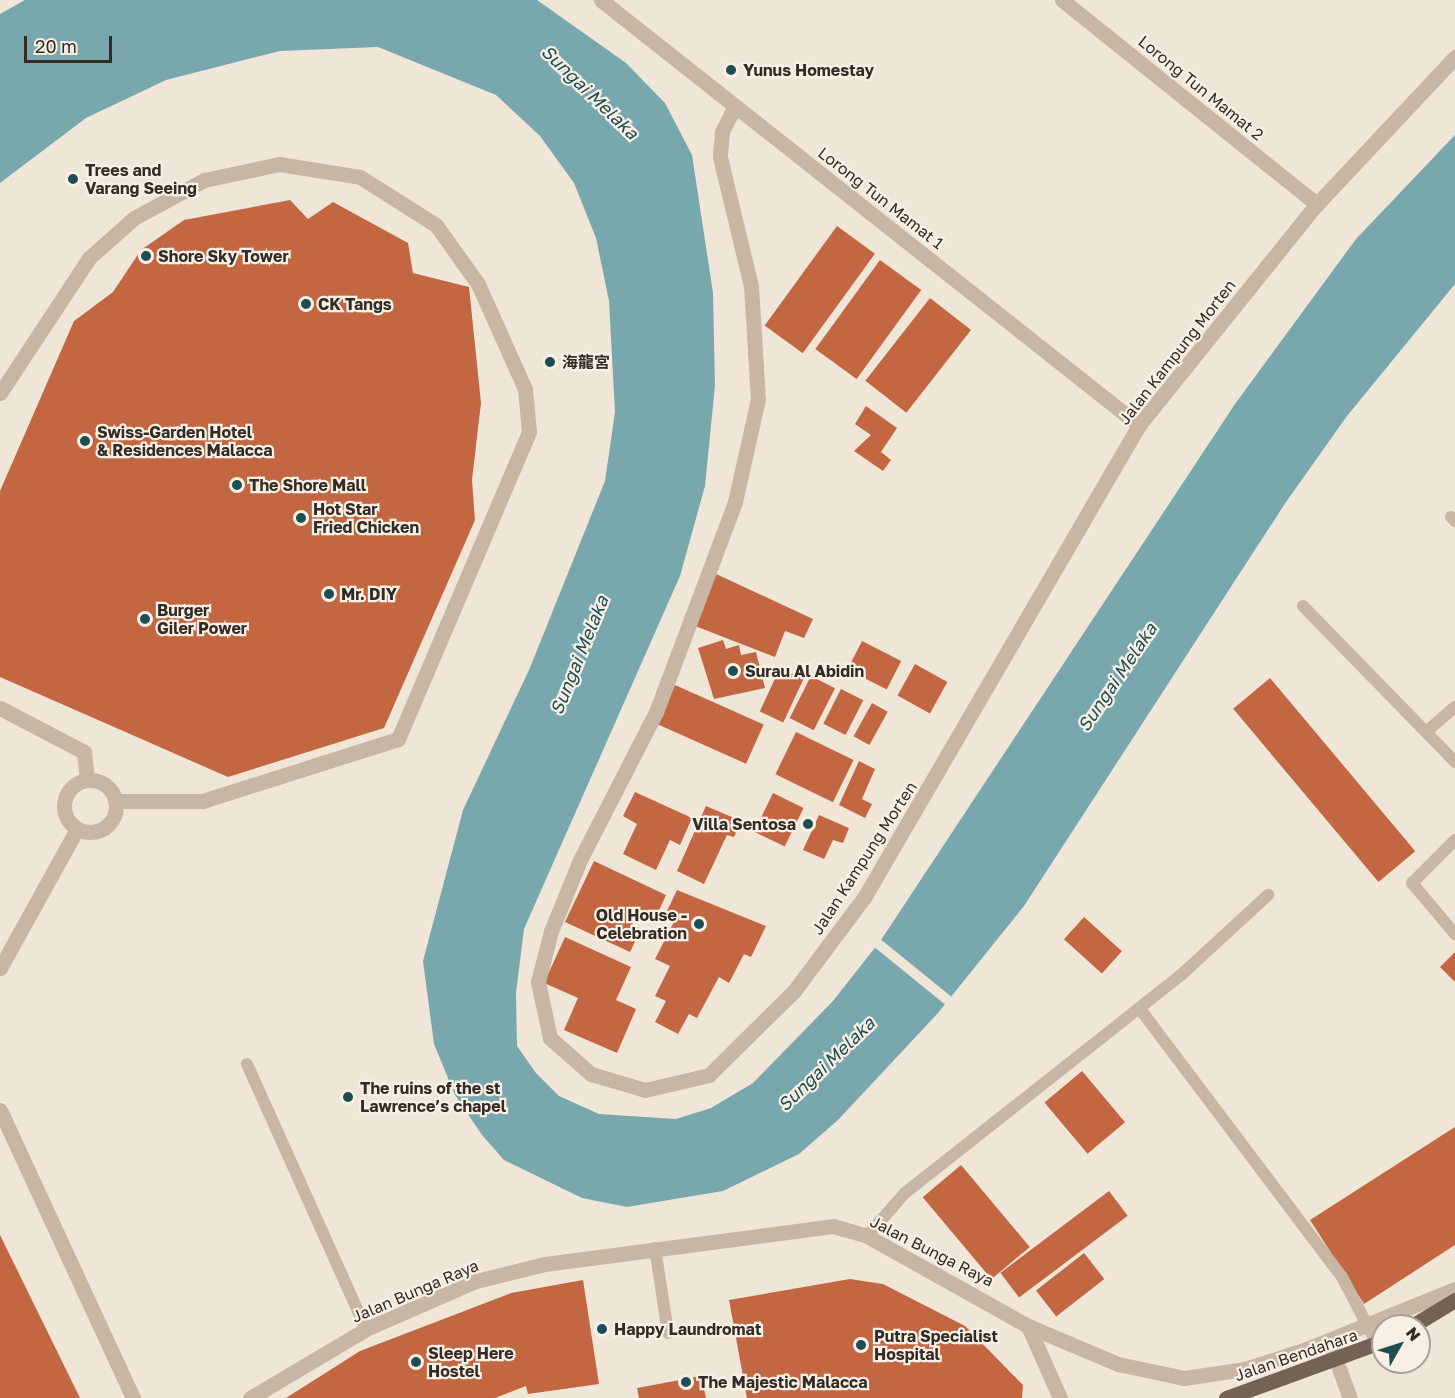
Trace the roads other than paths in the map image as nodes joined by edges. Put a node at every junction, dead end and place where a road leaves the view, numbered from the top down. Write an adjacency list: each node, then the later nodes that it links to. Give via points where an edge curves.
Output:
1 (601, 0): 4 (street, Lorong Tun Mamat 1)
2 (1062, 0): 5 (street, Lorong Tun Mamat 2)
3 (1455, 57): 5 (street, Jalan Kampung Morten)
4 (735, 106): 7 (street, Lorong Tun Mamat 1); 7 (street, Jalan Kampung Morten, via 722,132 720,157 751,286 758,399 735,502 656,712 580,860 551,931 538,982 550,1038 591,1074 645,1090 709,1074 794,991 865,896)
5 (1317, 204): 7 (street, Jalan Kampung Morten)
6 (0, 393): 14 (street, via 89,258 134,219 204,180 279,164 360,177 436,225 478,284 525,389 529,432 398,739 203,801)
7 (1139, 425)
8 (1303, 606): 11 (lane)
9 (1455, 707): 11 (lane)
10 (0, 708): 13 (street, via 84,752)
11 (1426, 732): 12 (lane)
12 (1455, 762)
13 (87, 780): 14 (street, via 104,784); 15 (street, via 72,786 64,800 66,817)
14 (115, 801): 15 (street, via 115,815 103,829)
15 (77, 829): 19 (street)
16 (1455, 840): 18 (lane, via 1412,883)
17 (1268, 895): 20 (lane)
18 (1455, 934)
19 (0, 968)
20 (1140, 1009): 23 (lane, via 905,1193); 28 (lane, via 1342,1277)
21 (247, 1064): 30 (lane)
22 (0, 1110): 36 (street)
23 (867, 1236): 24 (street, Jalan Bunga Raya, via 833,1226); 29 (street, Jalan Bunga Raya, via 995,1303)
24 (656, 1248): 30 (street, Jalan Bunga Raya, via 476,1281); 32 (lane)
25 (1455, 1289): 28 (street, Jalan Bunga Raya)
26 (1455, 1300): 27 (main road)
27 (1431, 1315)
28 (1367, 1325): 31 (lane); 33 (street, Jalan Bunga Raya)
29 (1028, 1326): 33 (street, Jalan Bunga Raya, via 1118,1364 1184,1378 1245,1369); 38 (street)
30 (366, 1329): 37 (street, Jalan Bunga Raya)
31 (1371, 1331)
32 (668, 1333)
33 (1329, 1341): 35 (street)
34 (1371, 1347): 35 (main road, Jalan Bendahara)
35 (1338, 1361): 39 (main road, Jalan Bendahara); 40 (street)
36 (134, 1396)
37 (250, 1398)
38 (1060, 1398)
39 (1226, 1398)
40 (1350, 1398)

